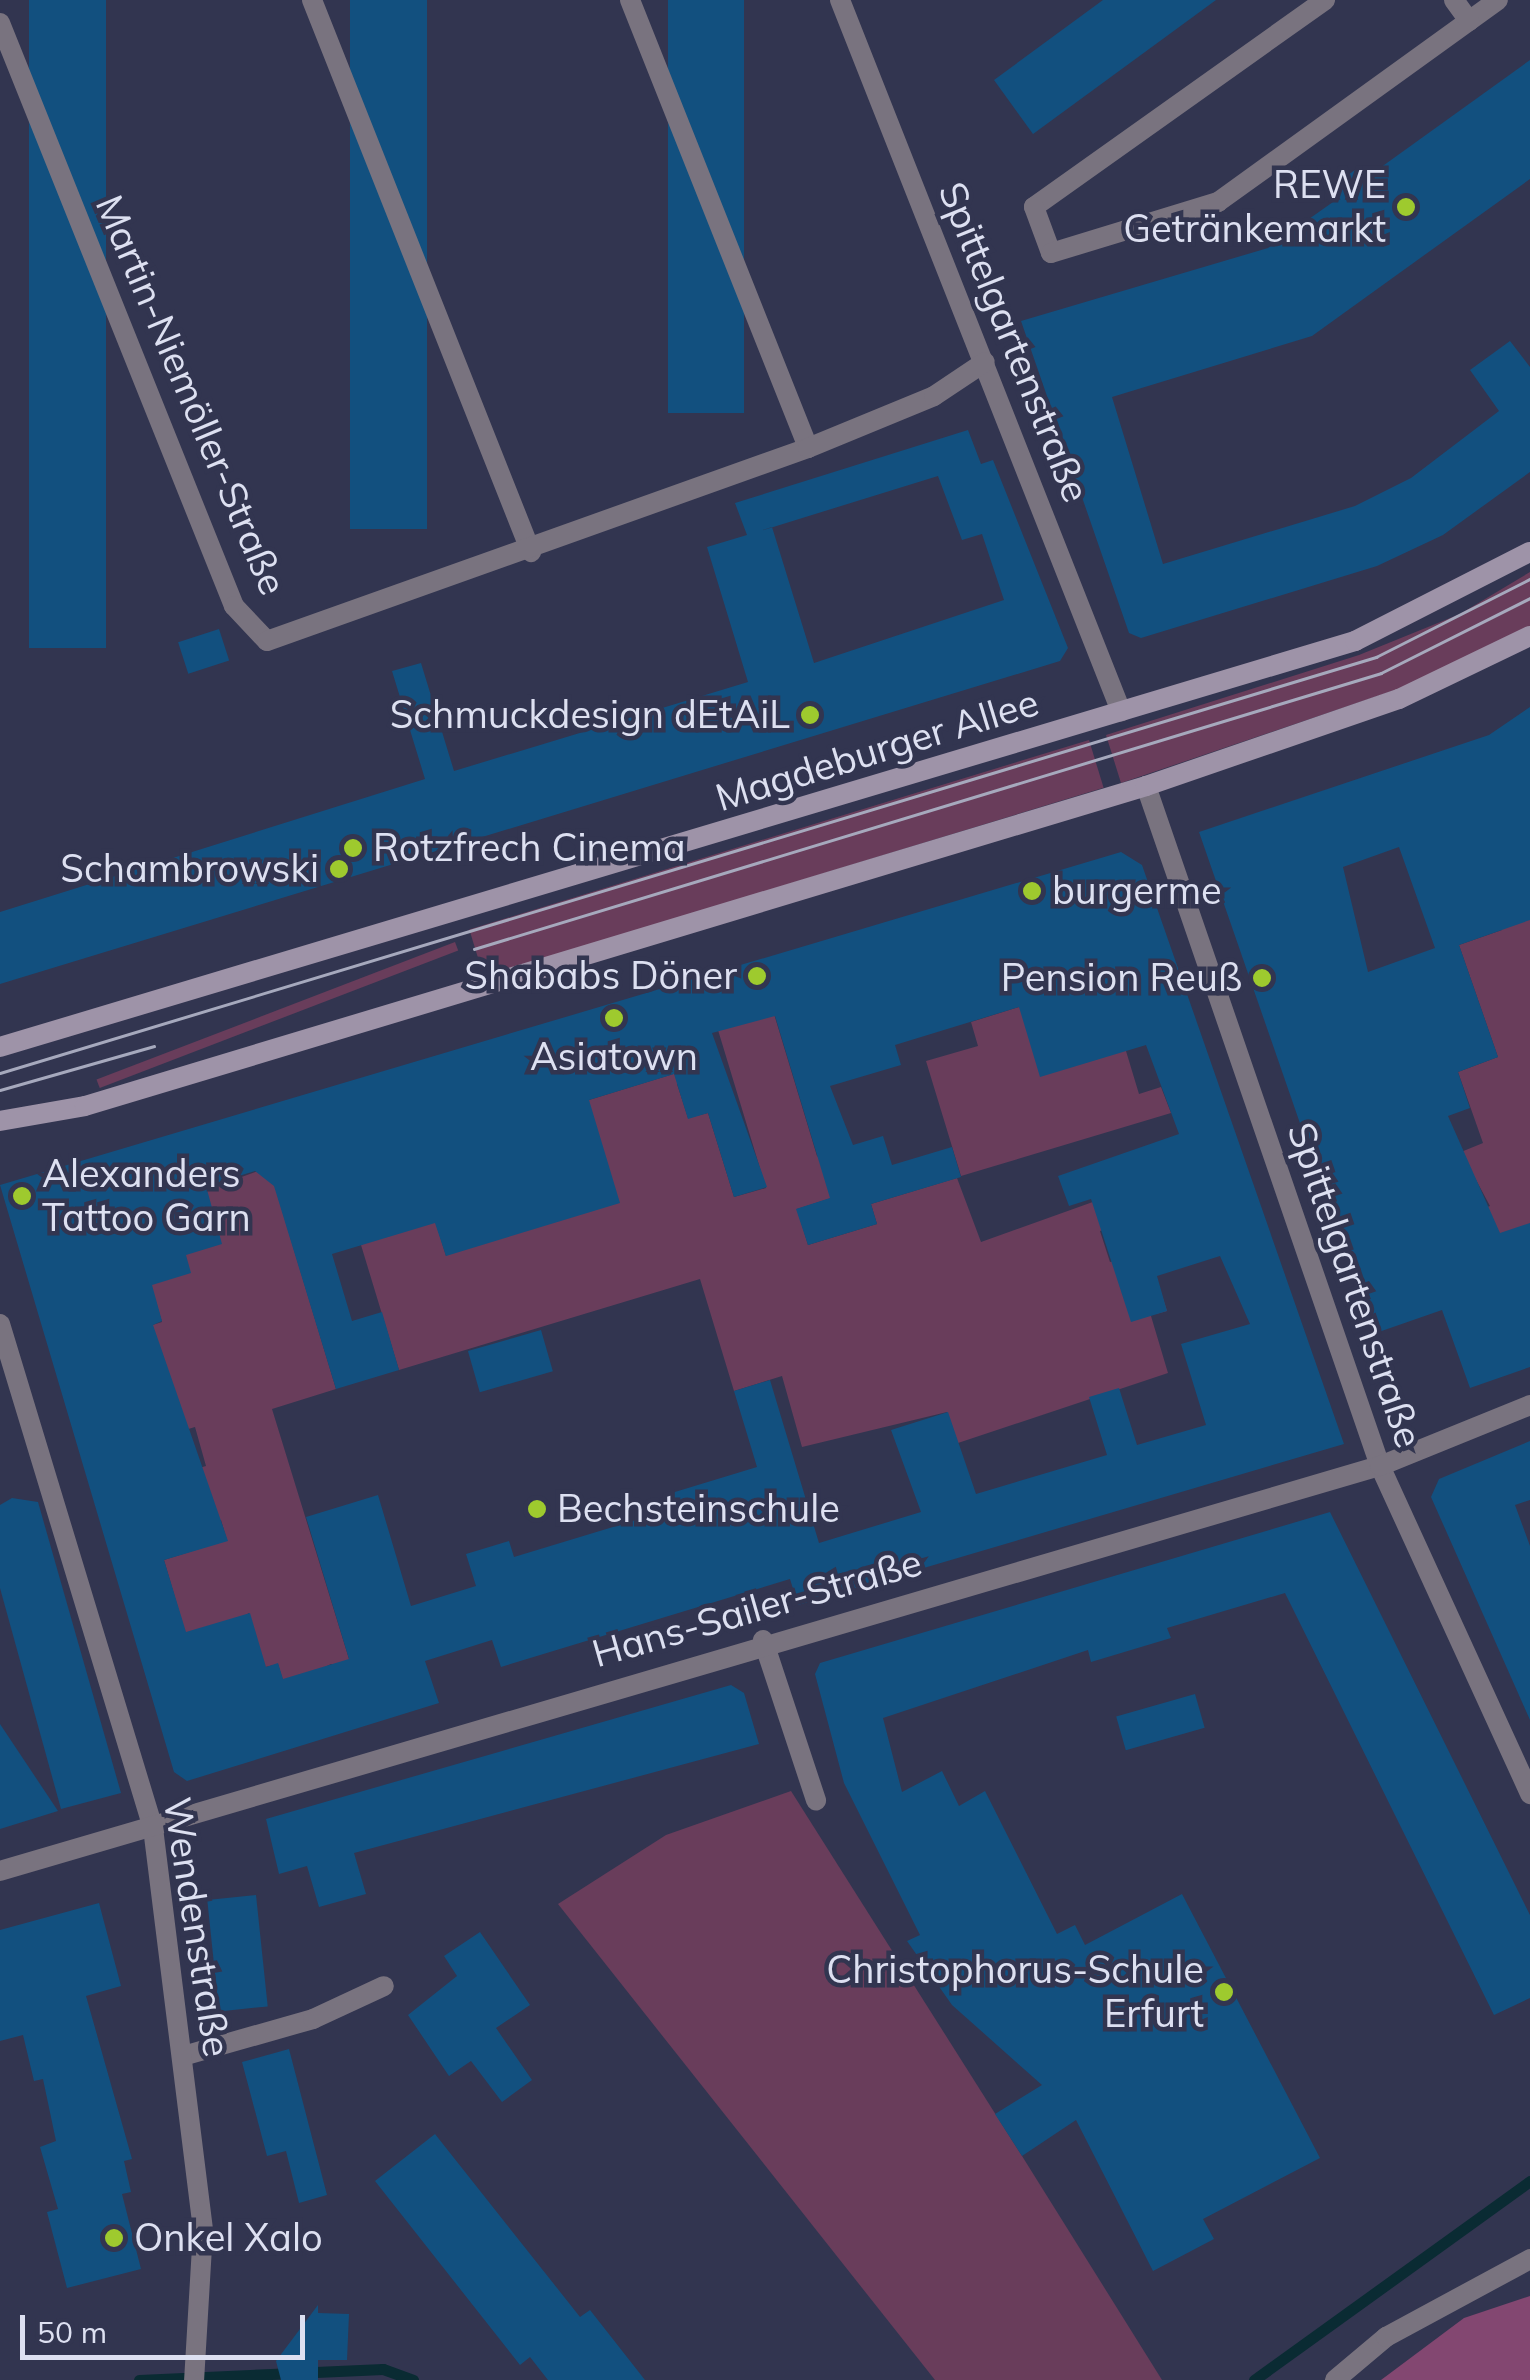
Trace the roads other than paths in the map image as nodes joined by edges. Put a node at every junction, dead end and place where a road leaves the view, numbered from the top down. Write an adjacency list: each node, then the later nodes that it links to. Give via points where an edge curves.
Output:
1 (312, 0): 11 (street)
2 (630, 0): 10 (street)
3 (840, 0): 9 (street, Spittelgartenstraße)
4 (1325, 0): 7 (street, via 1034,207 1052,253 1218,202)
5 (1454, 0): 7 (street)
6 (1498, 0): 7 (street)
7 (1469, 21)
8 (0, 23): 11 (street, Martin-Niemöller-Straße, via 234,606 266,641)
9 (984, 362): 10 (street, Martin-Niemöller-Straße, via 934,396); 14 (street, Spittelgartenstraße)
10 (808, 448): 11 (street, Martin-Niemöller-Straße)
11 (531, 552)
12 (1530, 552): 14 (main road, Magdeburger Allee, via 1355,641)
13 (1530, 636): 15 (main road, via 1399,699)
14 (1121, 710): 16 (main road, Magdeburger Allee)
15 (1146, 786): 17 (main road, via 85,1106); 20 (street, Spittelgartenstraße)
16 (0, 1047)
17 (0, 1121)
18 (0, 1324): 24 (street, Wendenstraße)
19 (1530, 1405): 20 (street, Hans-Sailer-Straße)
20 (1380, 1466): 21 (street, Hans-Sailer-Straße); 22 (street, Spittelgartenstraße)
21 (764, 1640): 23 (street); 24 (street, Hans-Sailer-Straße)
22 (1530, 1794)
23 (816, 1800)
24 (153, 1828): 25 (street, Hans-Sailer-Straße); 27 (street, Wendenstraße)
25 (0, 1871)
26 (384, 1986): 27 (street, via 313,2018)
27 (182, 2056): 29 (street, Wendenstraße, via 204,2244)
28 (1530, 2259): 30 (street, via 1386,2336)
29 (194, 2380)
30 (1335, 2380)

